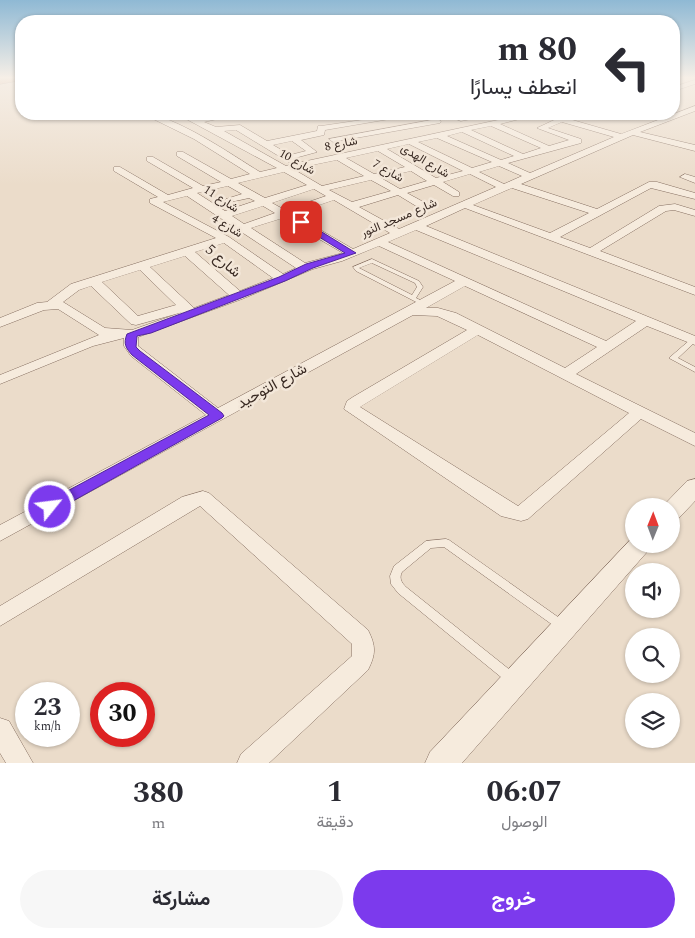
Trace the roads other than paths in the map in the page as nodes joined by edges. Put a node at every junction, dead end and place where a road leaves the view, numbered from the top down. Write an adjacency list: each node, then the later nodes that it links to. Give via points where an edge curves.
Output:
1 (159, 120): 38 (street, شارع 10)
2 (202, 120): 9 (street)
3 (354, 120): 11 (street)
4 (377, 120): 11 (street)
5 (513, 120): 12 (street, شارع 8)
6 (559, 120): 21 (street, via 541,128)
7 (565, 120): 16 (street)
8 (662, 120): 16 (street, شارع مسجد النور)
9 (197, 121): 14 (street, شارع 10)
10 (437, 121): 15 (street); 18 (street)
11 (358, 123): 13 (street)
12 (493, 124): 15 (street, شارع 8); 25 (street)
13 (341, 125): 18 (street); 19 (street)
14 (215, 130): 23 (street, via 237,127); 36 (street, شارع 10)
15 (462, 130): 17 (street, شارع 8); 29 (street)
16 (626, 134): 26 (street, شارع مسجد النور); 27 (street)
17 (438, 135): 22 (street, شارع 8); 33 (street)
18 (354, 136): 20 (street)
19 (293, 138): 23 (street); 31 (street, via 313,152)
20 (333, 139)
21 (576, 141): 25 (street, شارع مسجد النور); 26 (street)
22 (409, 142): 24 (street, شارع 8); 37 (street)
23 (266, 144): 31 (street)
24 (380, 148): 30 (street, شارع 8); 35 (street, شارع الهدى)
25 (549, 148): 29 (street, شارع مسجد النور)
26 (595, 148): 41 (street, شارع مسجد النور)
27 (695, 148)
28 (180, 154): 44 (street)
29 (521, 156): 33 (street, شارع مسجد النور)
30 (338, 157): 34 (street, شارع 8); 40 (street, شارع 7)
31 (287, 158): 34 (street)
32 (150, 159): 47 (street)
33 (498, 163): 37 (street, شارع مسجد النور); 41 (street)
34 (300, 165): 36 (street, شارع 8)
35 (412, 168): 40 (street); 45 (street, شارع الهدى)
36 (283, 169): 38 (street, شارع 8); 49 (street, شارع 10)
37 (468, 171): 45 (street, شارع مسجد النور); 46 (street)
38 (260, 174): 44 (street, شارع 8); 48 (street, شارع 10)
39 (108, 175): 55 (street, via 119,170)
40 (372, 176): 49 (street); 51 (street, شارع 7)
41 (529, 176): 46 (street, شارع مسجد النور)
42 (685, 177): 43 (street)
43 (695, 180)
44 (230, 181): 47 (street, شارع 8); 52 (street)
45 (434, 181): 51 (street, شارع مسجد النور); 53 (street, شارع الهدى)
46 (507, 185): 60 (street, شارع مسجد النور); 64 (street)
47 (199, 188): 50 (street, شارع 8)
48 (285, 188): 49 (street); 58 (street)
49 (317, 188): 56 (street, شارع 10)
50 (187, 191): 55 (street, شارع 8); 66 (street, شارع 11)
51 (397, 191): 61 (street, شارع مسجد النور); 62 (street, شارع 7)
52 (252, 194): 57 (street); 58 (street)
53 (456, 194)
54 (695, 196): 64 (street, via 649,185)
55 (165, 197): 59 (street, شارع 8)
56 (334, 197): 61 (street, شارع 10); 63 (street)
57 (230, 201)
58 (264, 201): 63 (street); 66 (street)
59 (154, 202): 71 (street, شارع 4)
60 (465, 204): 67 (street, شارع مسجد النور); 70 (street)
61 (350, 206): 69 (street, شارع 10)
62 (425, 207)
63 (284, 212): 68 (street); 75 (street)
64 (597, 212): 70 (street)
65 (695, 213): 74 (street, via 675,207 663,208)
66 (223, 215): 68 (street, شارع 11)
67 (417, 226): 69 (street, شارع مسجد النور); 86 (street)
68 (242, 228): 77 (street, شارع 11)
69 (400, 234): 72 (street, شارع مسجد النور)
70 (551, 237): 74 (street)
71 (225, 239): 73 (street); 78 (street, شارع 4)
72 (379, 242): 75 (street, شارع مسجد النور); 80 (street)
73 (186, 251): 76 (street); 82 (street, شارع 5)
74 (591, 252): 81 (street)
75 (352, 253): 77 (street, شارع مسجد النور)
76 (142, 266): 79 (street); 85 (street)
77 (304, 268): 78 (street, شارع مسجد النور)
78 (282, 279): 82 (street, شارع مسجد النور)
79 (93, 281): 83 (street, via 69,290); 85 (street, via 136,321)
80 (465, 281): 84 (street, شارع التوحيد); 92 (street)
81 (695, 291)
82 (238, 296): 85 (street, شارع مسجد النور)
83 (52, 304): 87 (street); 89 (street, شارع مسجد النور, via 68,307 97,329)
84 (416, 304): 84 (lane, via 358,270 356,267 372,261 417,282 420,287); 88 (street); 97 (street, شارع التوحيد)
85 (189, 309): 90 (street, شارع مسجد النور)
86 (646, 321): 91 (street); 92 (street)
87 (0, 323)
88 (478, 329): 94 (street); 96 (street, via 358,400 352,409 508,511 521,514)
89 (116, 334): 90 (street, شارع مسجد النور); 95 (street)
90 (132, 334): 97 (street, via 131,347 136,353)
91 (694, 341): 93 (lane, via 673,358)
92 (608, 346): 94 (street)
93 (695, 370)
94 (566, 374): 96 (street)
95 (0, 380)
96 (640, 412): 98 (street)
97 (218, 416): 101 (street, شارع التوحيد)
98 (695, 440)
99 (695, 486): 100 (street)
100 (680, 502)
101 (0, 534)
102 (634, 553): 104 (street)
103 (0, 616): 108 (street, via 188,502 203,498 360,637 364,645 365,654 360,663)
104 (565, 628): 105 (street); 105 (lane, via 446,542 429,544 398,569 394,576 402,590)
105 (515, 682): 109 (street)
106 (0, 730): 107 (street)
107 (20, 763)
108 (250, 763)
109 (441, 763)

